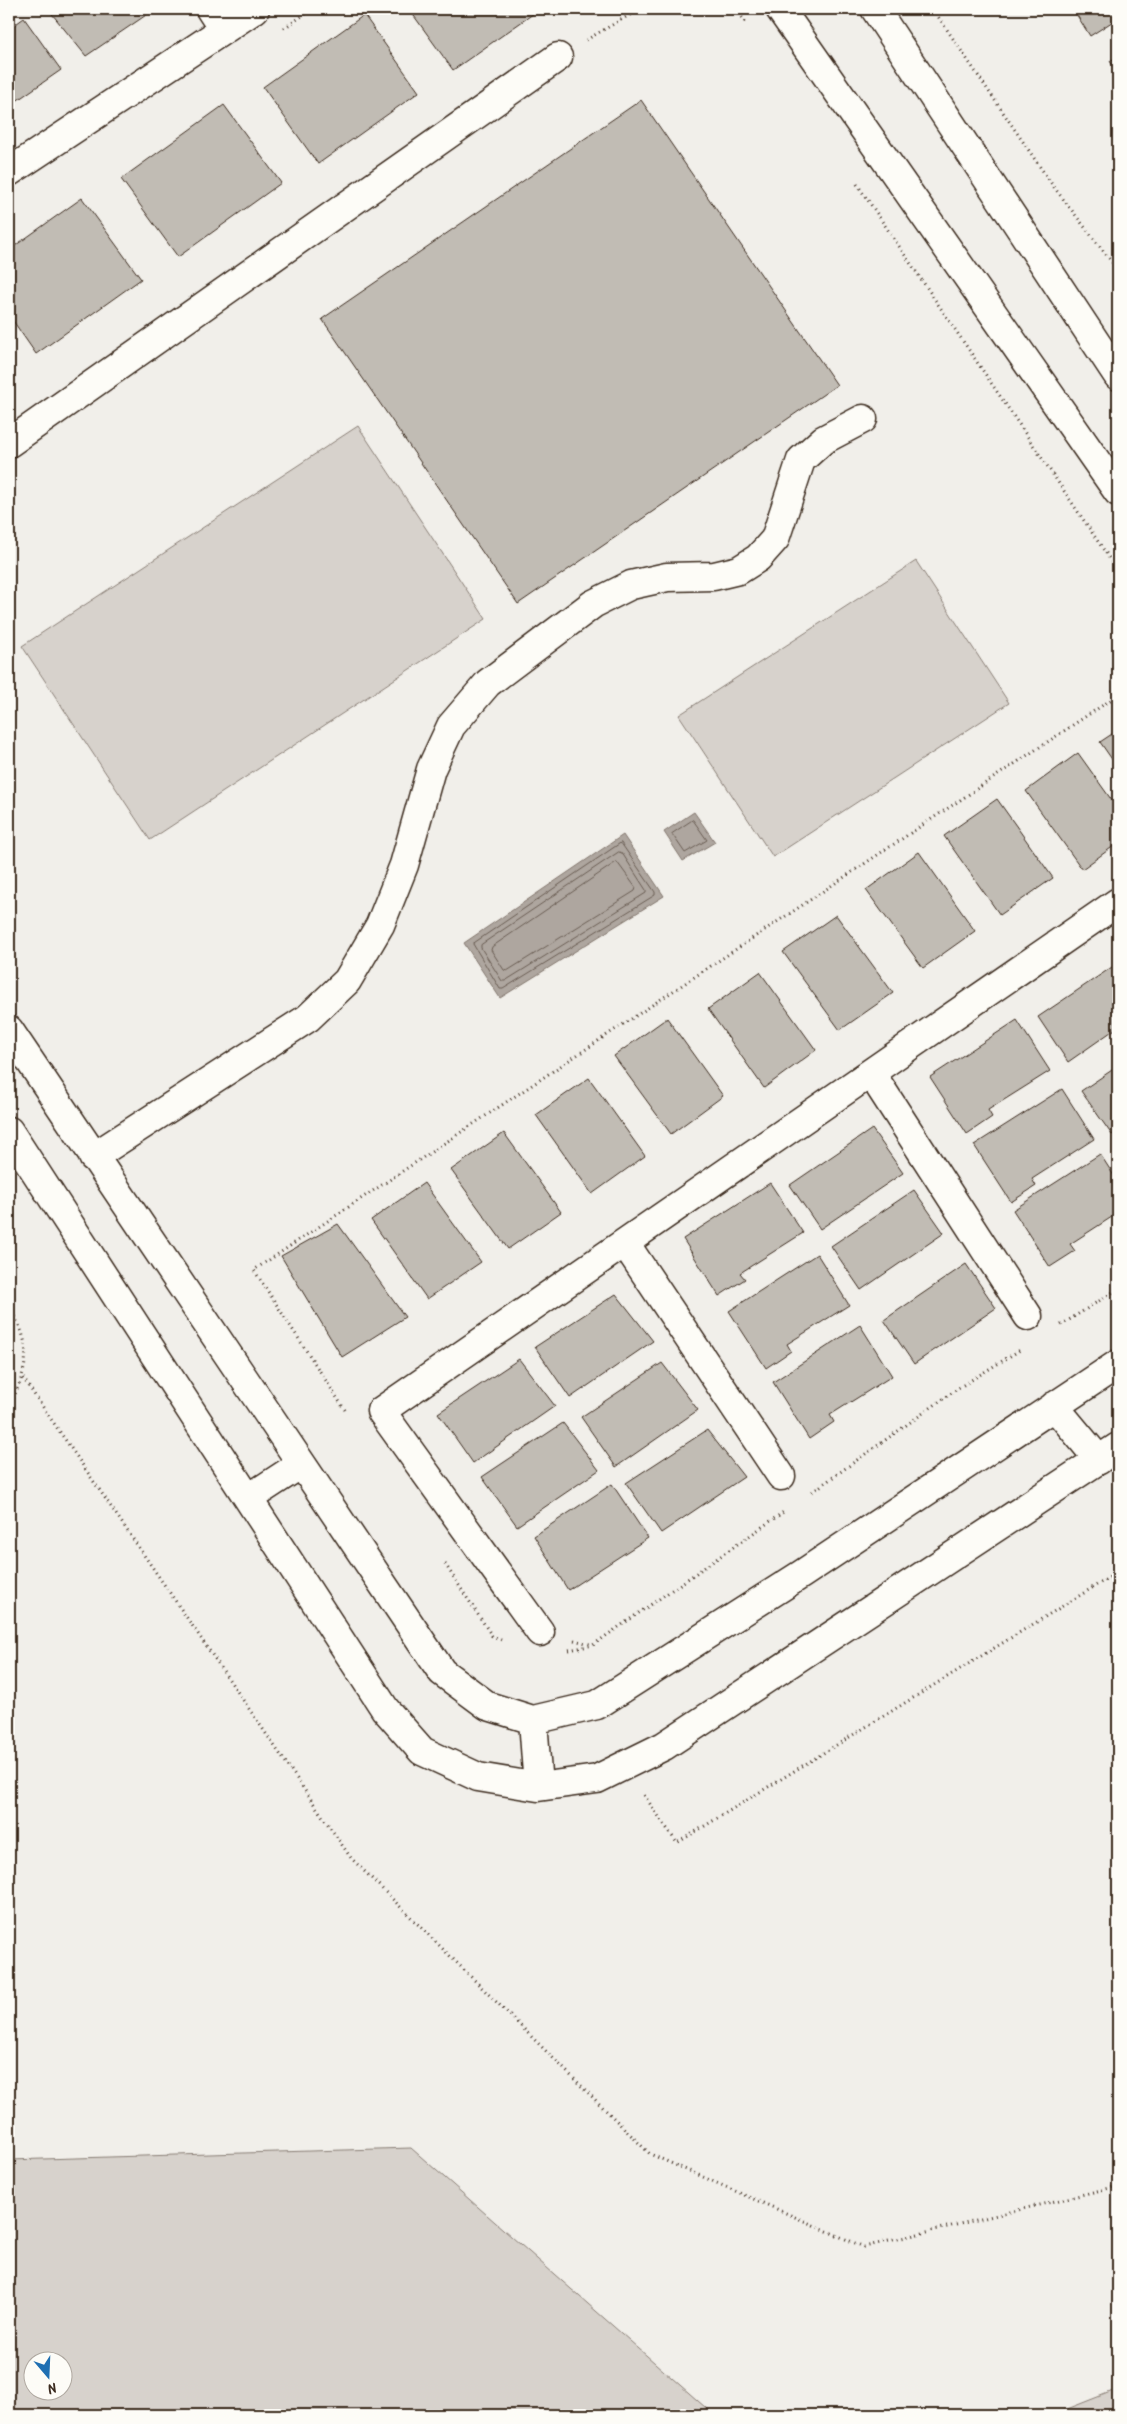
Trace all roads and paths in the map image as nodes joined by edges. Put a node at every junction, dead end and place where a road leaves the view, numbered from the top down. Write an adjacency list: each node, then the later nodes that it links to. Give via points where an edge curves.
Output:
1 (255, 9): 7 (street)
2 (640, 9): 9 (path)
3 (736, 9): 8 (path)
4 (780, 9): 16 (street)
5 (875, 9): 13 (street)
6 (933, 9): 12 (path, via 1053,186)
7 (217, 19): 10 (street)
8 (747, 24)
9 (558, 57): 15 (street)
10 (9, 172)
11 (851, 176): 17 (path)
12 (1118, 270)
13 (1118, 376)
14 (863, 419): 22 (street, via 823,440 802,460 775,539 758,558 739,570 714,576 667,577 631,585 594,604 488,683 451,726 431,769 404,865 380,925 347,981 308,1018)
15 (9, 443)
16 (1118, 492)
17 (1118, 571)
18 (1118, 902): 20 (street)
19 (9, 1030): 22 (street)
20 (871, 1073): 23 (street); 25 (street)
21 (9, 1130): 33 (street)
22 (93, 1157): 31 (street)
23 (625, 1243): 32 (street); 35 (street, via 381,1411)
24 (9, 1308): 27 (path, via 27,1346)
25 (1028, 1316)
26 (1118, 1364): 28 (street)
27 (23, 1378): 29 (path); 39 (path, via 352,1858 650,2154 864,2247)
28 (1054, 1406): 30 (street); 36 (street, via 802,1574 597,1705)
29 (9, 1408)
30 (1108, 1454): 37 (street, via 664,1746)
31 (302, 1464): 33 (street); 36 (street, via 442,1672 488,1706)
32 (781, 1476)
33 (248, 1498): 38 (street, via 385,1709 422,1751 478,1777)
34 (1118, 1572): 37 (path, via 677,1843)
35 (540, 1632)
36 (533, 1720): 38 (street)
37 (624, 1766): 38 (street, via 597,1779)
38 (538, 1787)
39 (1118, 2186)

